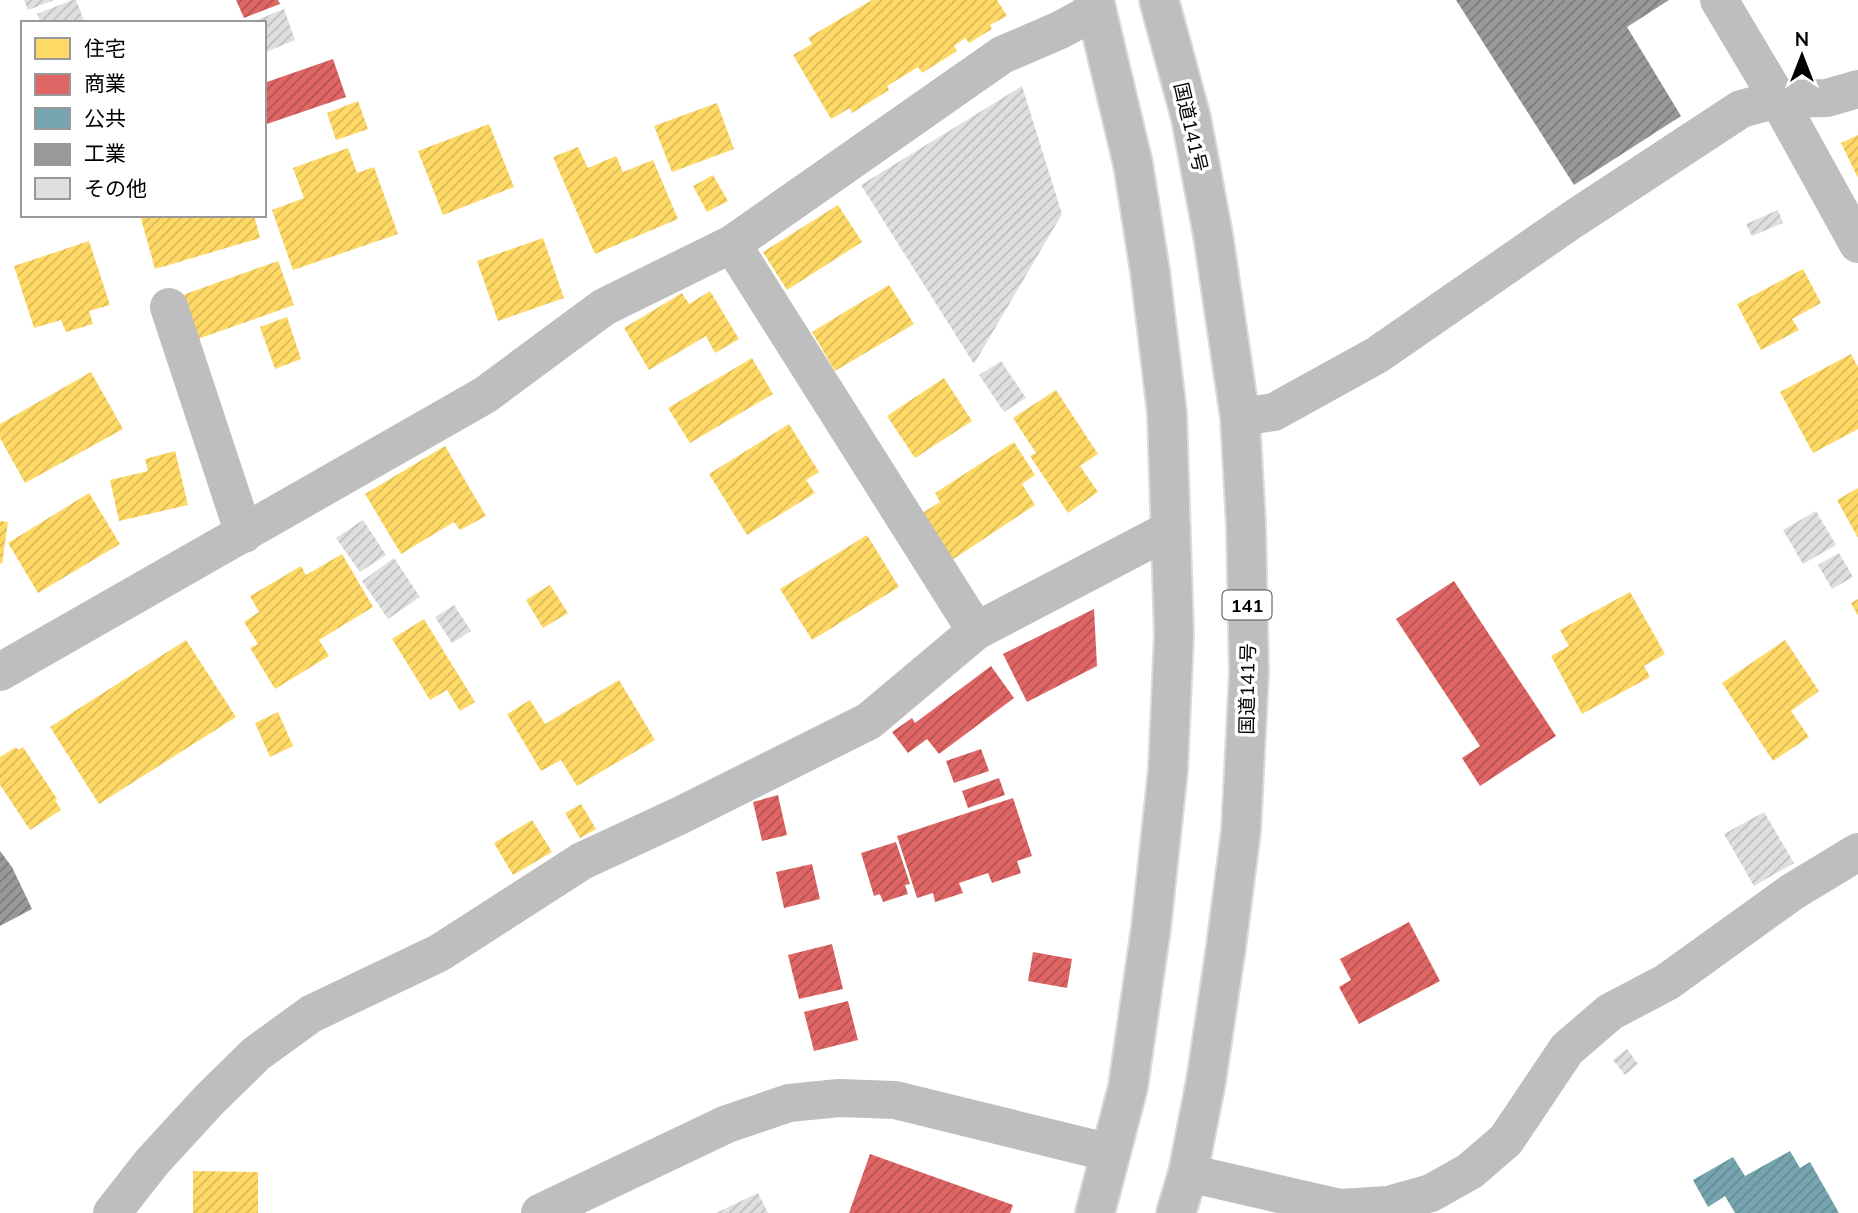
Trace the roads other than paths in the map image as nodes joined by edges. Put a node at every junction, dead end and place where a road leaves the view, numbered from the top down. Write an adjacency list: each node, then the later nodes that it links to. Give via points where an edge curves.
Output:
1 (1159, 0): 9 (main road, 国道141号 / 141, via 1191,118)
2 (1719, 0): 5 (main road)
3 (1095, 5): 6 (main road, via 1060,30 1002,55); 10 (main road, via 1133,164 1150,271 1167,413)
4 (1858, 89): 5 (main road, via 1827,98)
5 (1779, 99): 7 (main road); 9 (main road, via 1741,109 1709,129 1377,355 1274,412)
6 (732, 244): 11 (main road, via 604,307 485,396); 12 (main road)
7 (1858, 244)
8 (169, 307): 11 (main road)
9 (1240, 417): 16 (main road, 国道141号 / 141, via 1249,673 1241,831 1206,1081)
10 (1171, 529): 12 (main road); 15 (main road, via 1174,635 1168,770 1128,1087)
11 (244, 534): 13 (main road)
12 (976, 631): 18 (main road, via 869,721 582,861 439,953 311,1014 256,1054 210,1099)
13 (0, 672)
14 (1858, 852): 17 (main road, via 1792,892 1667,982 1610,1012 1567,1049 1506,1140 1470,1171)
15 (1111, 1153): 19 (main road, via 895,1100 789,1102 727,1124); 20 (main road)
16 (1188, 1173): 17 (main road, via 1340,1208); 21 (main road, 国道141号 / 141)
17 (1411, 1206)
18 (111, 1213)
19 (540, 1213)
20 (1095, 1213)
21 (1176, 1213)

